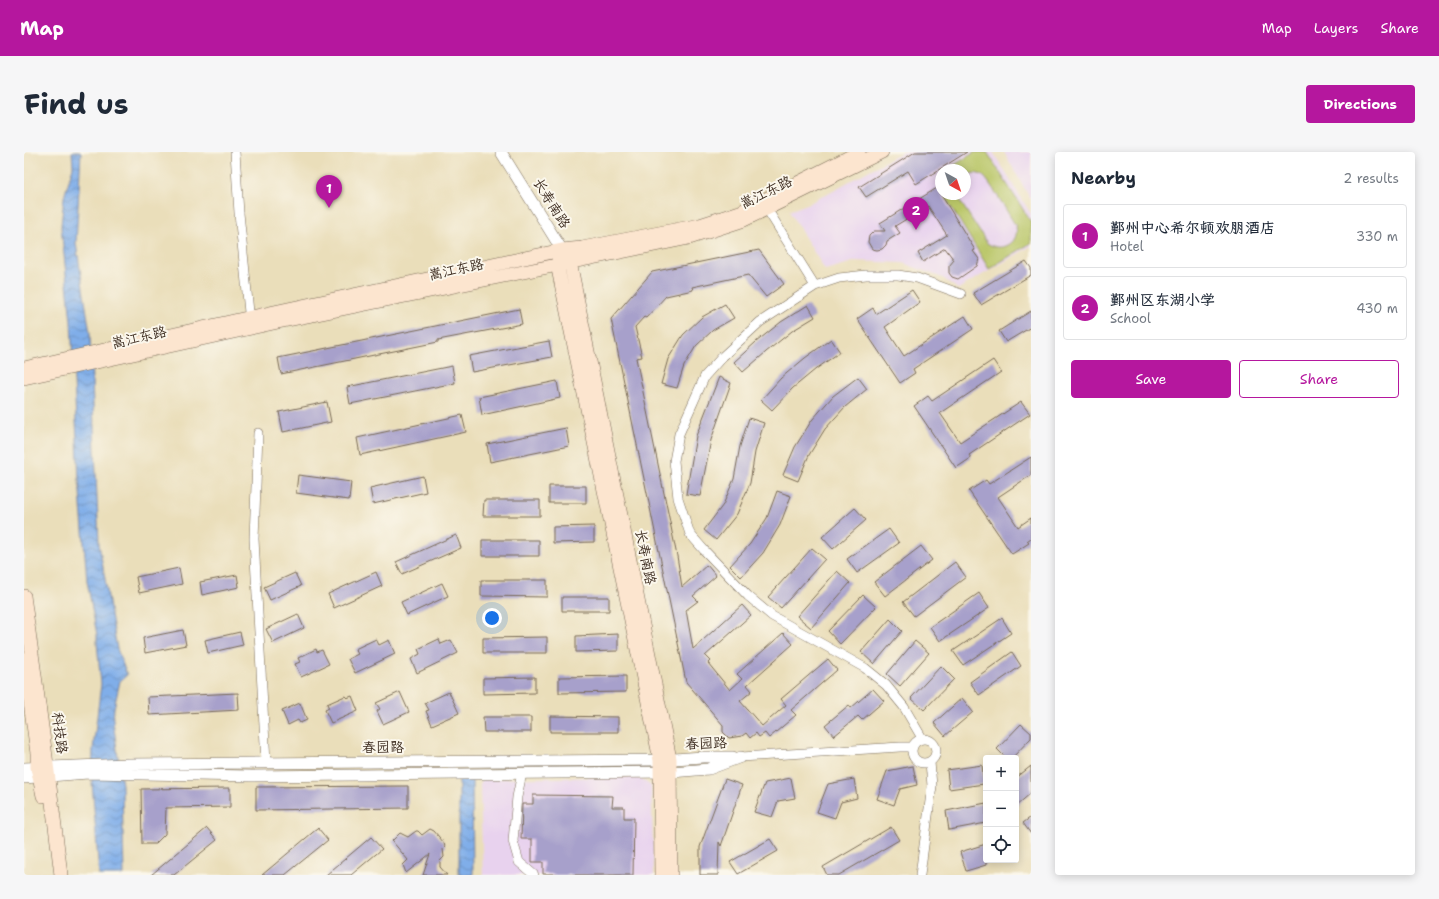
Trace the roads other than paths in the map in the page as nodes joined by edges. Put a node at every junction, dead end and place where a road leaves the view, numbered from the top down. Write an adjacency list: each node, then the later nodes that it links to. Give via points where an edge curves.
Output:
1 (235, 152): 11 (street, via 238,213)
2 (501, 152): 6 (street, 长寿南路)
3 (859, 152): 6 (main road, 嵩江东路, via 740,212 700,225)
4 (882, 152): 5 (main road, 嵩江东路)
5 (767, 209): 7 (main road, 嵩江东路, via 744,220 690,238); 9 (street)
6 (562, 250): 7 (main road, 长寿南路); 8 (main road, 长寿南路); 11 (main road, 嵩江东路)
7 (570, 262): 8 (main road, 嵩江东路); 23 (main road, 长寿南路)
8 (557, 264): 11 (main road, 嵩江东路); 23 (main road, 长寿南路)
9 (815, 286): 10 (street, via 839,278 898,275 917,278); 18 (street, via 760,322 705,376 679,434 674,461 678,498 690,534 748,596 772,616 865,668 886,685 904,707)
10 (961, 294)
11 (250, 323): 12 (main road, 嵩江东路)
12 (67, 364): 13 (main road, 嵩江东路); 14 (main road, 嵩江东路)
13 (24, 368)
14 (24, 378)
15 (258, 433): 22 (street, via 254,539)
16 (24, 596): 26 (main road, 科技路)
17 (24, 659): 26 (main road, 科技路, via 37,753)
18 (922, 738): 19 (street); 21 (street, via 933,743 936,752)
19 (912, 748): 20 (street); 21 (street, via 913,757 922,763)
20 (741, 757): 23 (street, 春园路, via 703,757); 23 (street, 春园路, via 709,769)
21 (930, 762): 34 (street, via 932,786)
22 (266, 763): 23 (street, 春园路); 25 (street, 春园路)
23 (665, 766): 27 (street, 春园路); 32 (main road, 长寿南路); 33 (main road, 长寿南路)
24 (24, 768): 26 (street, 春园路)
25 (126, 768): 26 (street, 春园路); 27 (street, 春园路, via 251,776)
26 (43, 772): 28 (street, 春园路); 29 (main road, 科技路, via 42,791); 30 (main road, 科技路)
27 (522, 773): 31 (street, via 513,841 519,862)
28 (24, 778)
29 (54, 875)
30 (62, 875)
31 (534, 875)
32 (661, 875)
33 (671, 875)
34 (920, 875)

